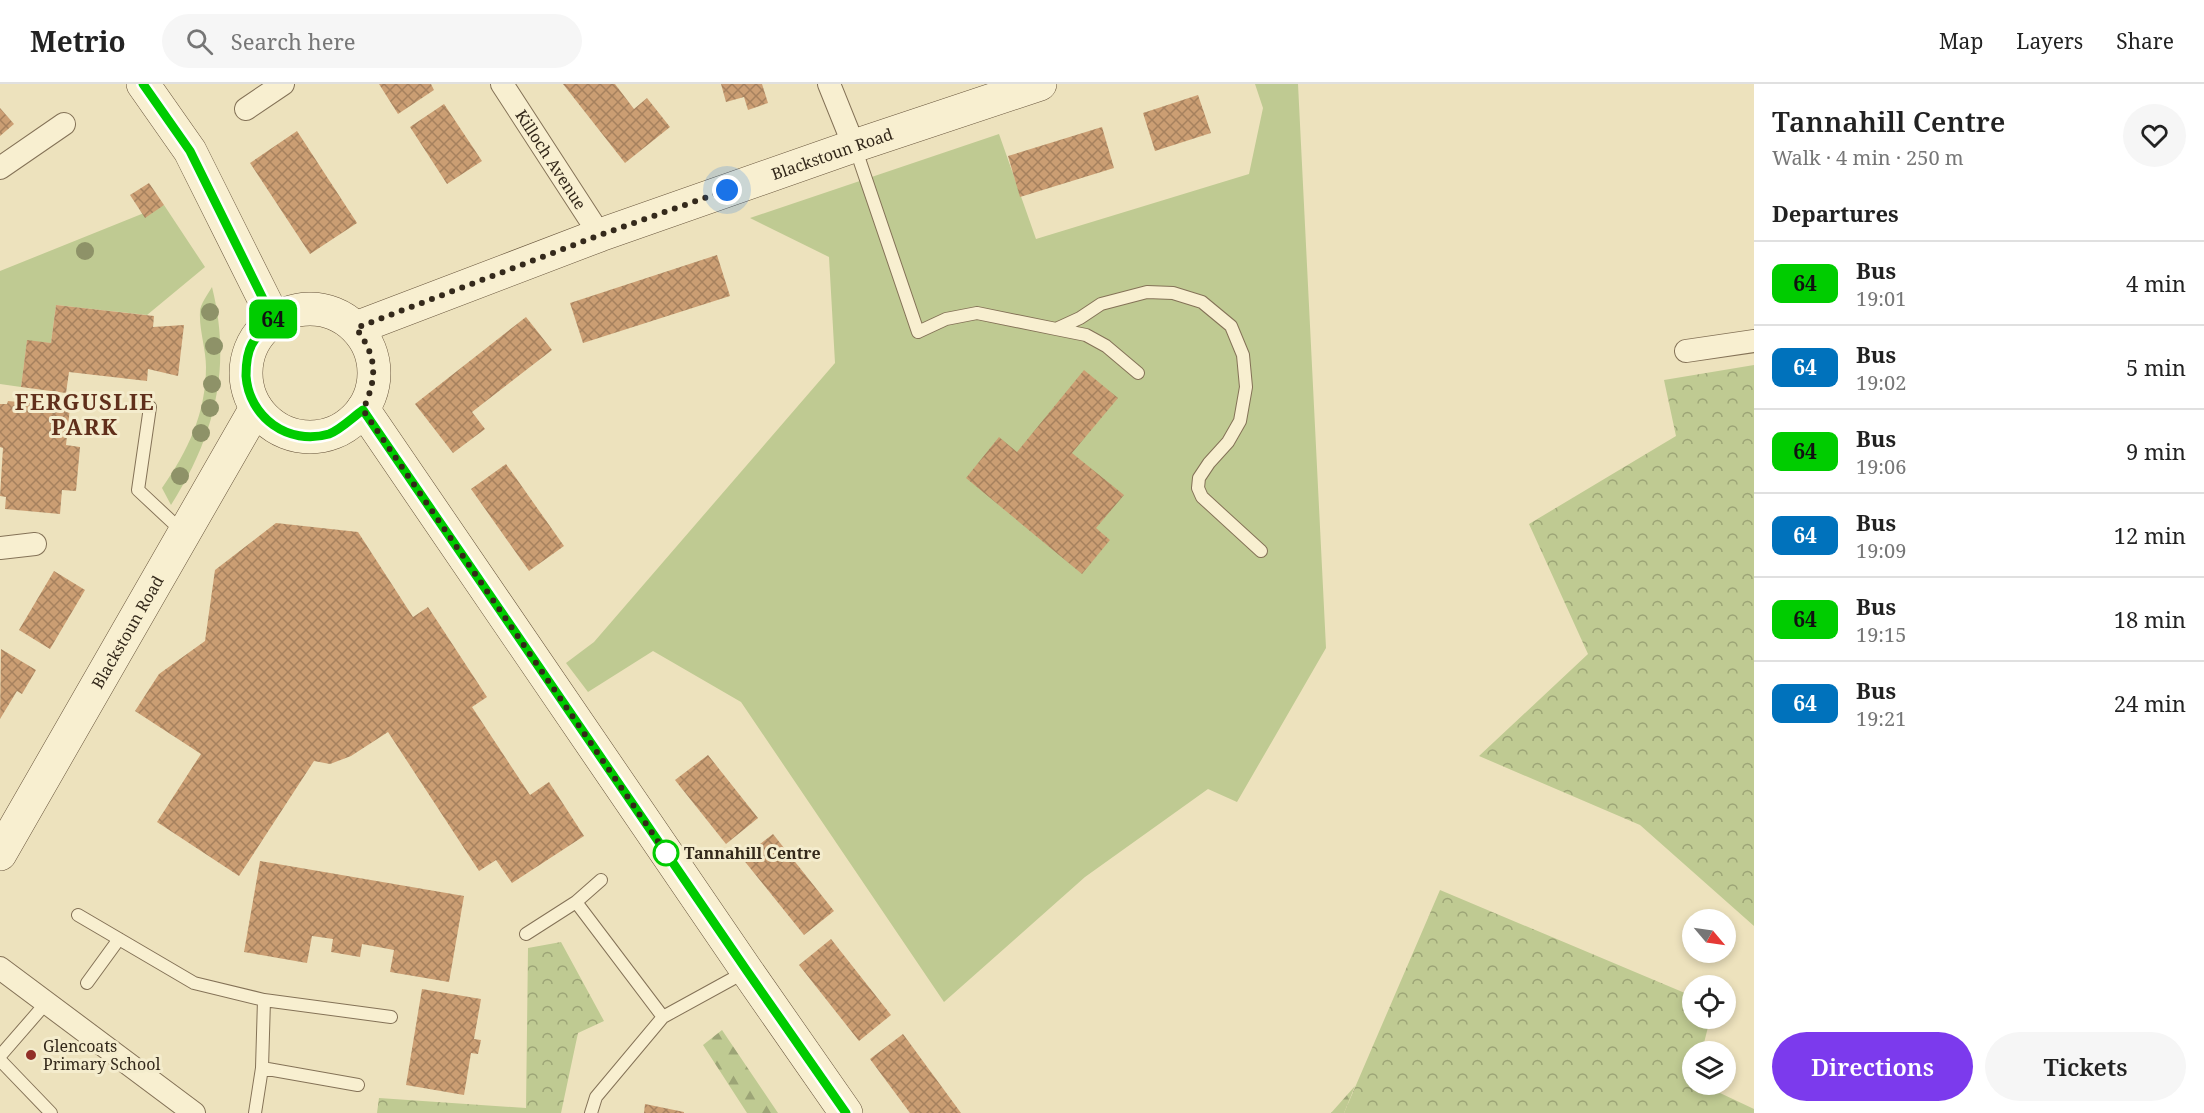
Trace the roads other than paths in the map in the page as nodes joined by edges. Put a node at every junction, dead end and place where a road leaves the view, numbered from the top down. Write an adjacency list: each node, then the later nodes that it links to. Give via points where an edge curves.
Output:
1 (143, 84): 11 (street, via 190,151)
2 (283, 84): 6 (street)
3 (502, 84): 10 (street, Killoch Avenue)
4 (829, 84): 8 (street)
5 (1040, 84): 8 (street, Blackstoun Road)
6 (246, 109)
7 (64, 124): 9 (street)
8 (854, 146): 10 (street, Blackstoun Road); 13 (lane, via 918,332 946,319 977,314)
9 (0, 168)
10 (600, 235): 12 (street, Blackstoun Road)
11 (273, 319): 12 (street, via 294,310 316,308 338,315); 18 (street, via 252,344 246,366 247,388)
12 (356, 328): 19 (street, via 368,345 374,367 372,389)
13 (1056, 329): 16 (lane, via 1086,335); 23 (lane, via 1101,304 1147,292 1173,293 1202,302 1231,326 1243,355 1246,387 1240,421 1199,478 1198,488 1202,497)
14 (1754, 341): 15 (street)
15 (1686, 351)
16 (1138, 373)
17 (150, 407): 20 (lane, via 138,490)
18 (256, 408): 19 (street, via 268,422 287,433 309,437 331,433); 20 (street, Blackstoun Road)
19 (363, 410): 31 (street)
20 (185, 533): 24 (street, Blackstoun Road)
21 (35, 544): 22 (street)
22 (0, 548)
23 (1261, 551)
24 (0, 854)
25 (601, 880): 26 (lane)
26 (576, 902): 28 (lane); 36 (lane)
27 (78, 915): 29 (lane)
28 (526, 934)
29 (119, 939): 32 (lane); 33 (lane, via 194,983)
30 (0, 968): 34 (street)
31 (747, 971): 36 (lane); 44 (street)
32 (87, 983)
33 (264, 1000): 35 (lane); 38 (lane)
34 (46, 1003): 37 (lane); 41 (street)
35 (391, 1017)
36 (663, 1017): 43 (lane, via 596,1097)
37 (0, 1058): 40 (lane)
38 (262, 1068): 39 (lane); 42 (lane)
39 (358, 1085)
40 (51, 1113)
41 (194, 1113)
42 (255, 1113)
43 (591, 1113)
44 (846, 1113)

